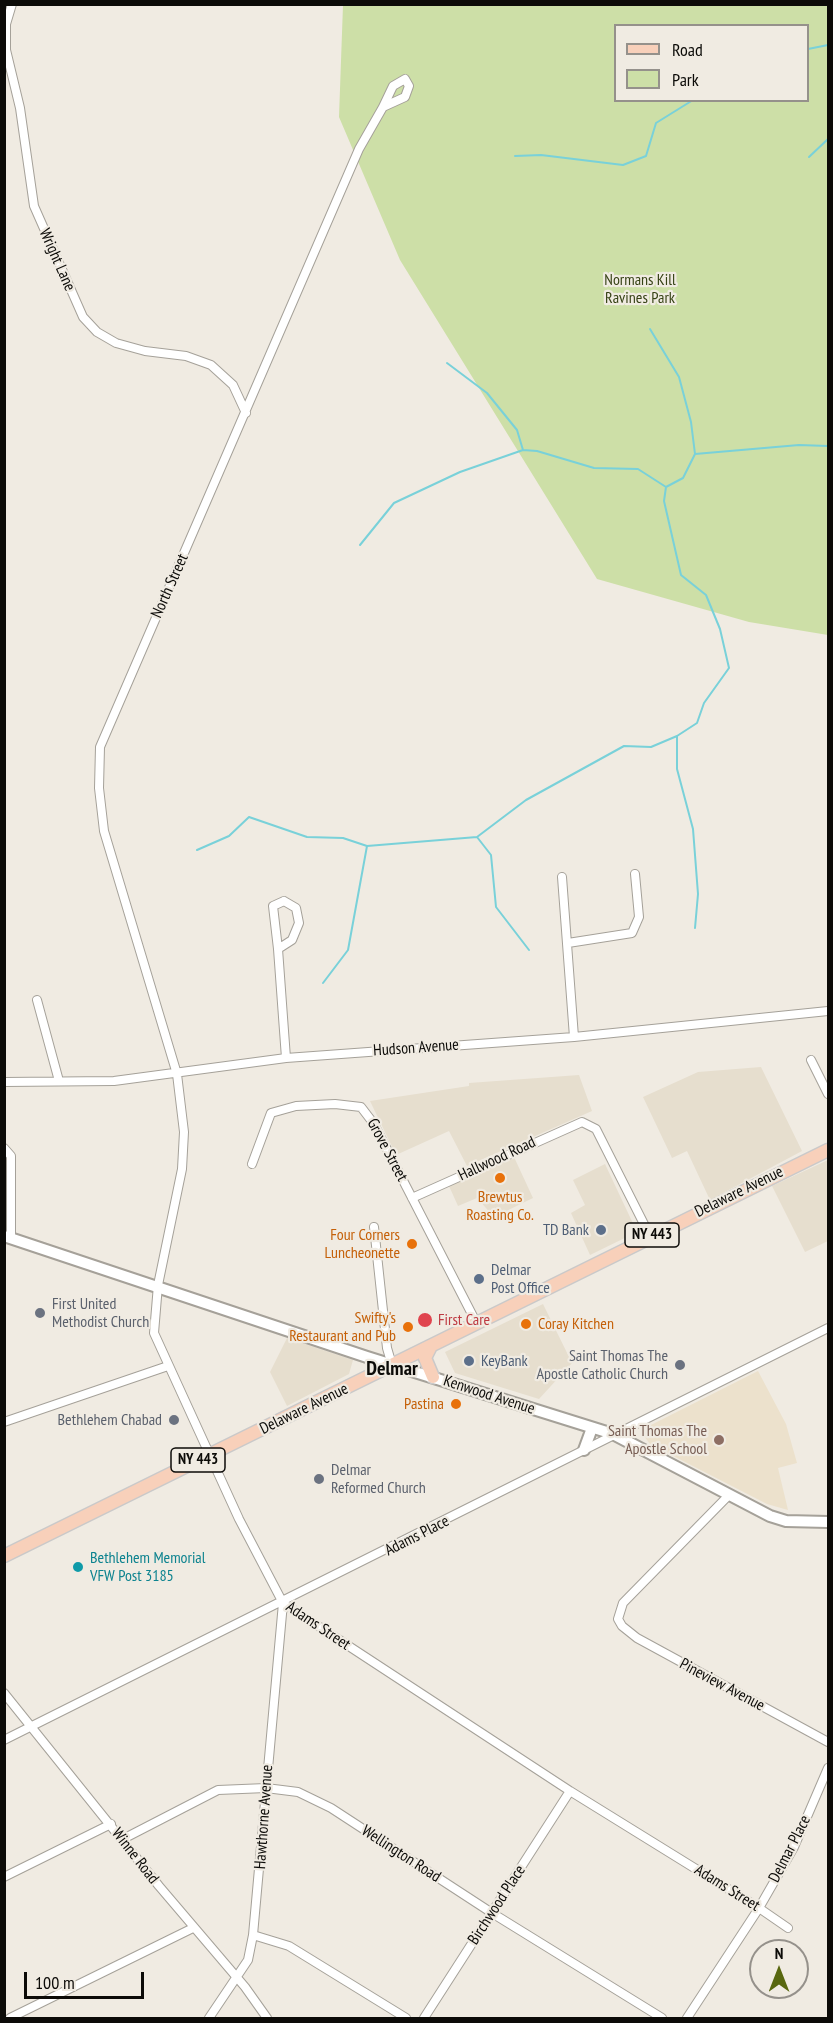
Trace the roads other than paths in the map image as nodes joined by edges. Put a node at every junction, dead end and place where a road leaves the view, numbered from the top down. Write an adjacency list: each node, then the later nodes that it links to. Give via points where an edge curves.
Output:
1 (12, 4): 3 (street, Wright Lane, via 7,18 6,50 20,108 34,206 83,317 98,333 116,343 186,356 211,365 233,385)
2 (382, 107): 3 (street, North Street, via 359,149)
3 (246, 413): 13 (street, North Street, via 106,729 99,760 104,831)
4 (635, 874): 6 (street, via 639,918 632,933)
5 (562, 877): 6 (street)
6 (568, 943): 10 (street)
7 (278, 949): 7 (street, via 292,940 299,923 296,908 284,901 273,906); 11 (street)
8 (37, 1000): 15 (street)
9 (828, 1011): 10 (street, Hudson Avenue)
10 (574, 1037): 11 (street, Hudson Avenue)
11 (286, 1058): 13 (street, Hudson Avenue)
12 (811, 1060): 17 (street)
13 (177, 1074): 15 (street, Hudson Avenue); 16 (street, North Street)
14 (4, 1082): 15 (street, Hudson Avenue)
15 (59, 1082)
16 (178, 1083): 25 (street, Adams Street, via 184,1158)
17 (828, 1094)
18 (4, 1148): 24 (street, via 11,1156)
19 (828, 1150): 23 (main road, Delaware Avenue / NY 443)
20 (252, 1164): 21 (street, Grove Street, via 271,1113 296,1106 352,1105 367,1113)
21 (412, 1198): 23 (street, Hallwood Road, via 582,1122 597,1129); 26 (street, Grove Street)
22 (374, 1227): 29 (street)
23 (650, 1236): 26 (main road, Delaware Avenue / NY 443)
24 (8, 1237): 25 (street, Kenwood Avenue)
25 (158, 1285): 29 (street, Kenwood Avenue); 30 (street, Adams Street, via 154,1333)
26 (477, 1324): 28 (main road, Delaware Avenue / NY 443)
27 (828, 1328): 34 (street, Adams Place)
28 (431, 1346): 29 (main road, Delaware Avenue / NY 443); 31 (main road, via 425,1358)
29 (392, 1365): 31 (street, Kenwood Avenue); 36 (main road, Delaware Avenue / NY 443)
30 (168, 1366): 32 (street); 36 (street, Adams Street)
31 (433, 1377): 33 (street, Kenwood Avenue)
32 (4, 1422)
33 (592, 1428): 34 (street, Kenwood Avenue); 35 (street)
34 (613, 1434): 35 (street, Adams Place); 37 (street, Kenwood Avenue)
35 (584, 1450): 40 (street, Adams Place)
36 (209, 1454): 39 (main road, Delaware Avenue / NY 443); 40 (street, Adams Street)
37 (729, 1496): 38 (street, Kenwood Avenue, via 786,1521); 44 (street, Pineview Avenue, via 623,1603 620,1623 637,1638)
38 (828, 1522)
39 (4, 1556)
40 (283, 1603): 42 (street, Adams Place); 46 (street, Hawthorne Avenue); 47 (street, Adams Street)
41 (4, 1692): 42 (street, Winne Road)
42 (32, 1727): 43 (street, Adams Place); 48 (street, Winne Road)
43 (4, 1740)
44 (828, 1742)
45 (828, 1768): 51 (street, Delmar Place, via 794,1847)
46 (266, 1788): 49 (street, Wellington Road, via 218,1790); 52 (street, Wellington Road, via 314,1798); 55 (street, Hawthorne Avenue)
47 (570, 1791): 51 (street, Adams Street); 52 (street, Birchwood Place)
48 (111, 1824): 49 (street, Winne Road); 50 (street)
49 (123, 1839): 53 (street, Winne Road)
50 (4, 1877)
51 (759, 1908): 54 (street, Adams Street); 63 (street, Delmar Place)
52 (492, 1913): 61 (street, Birchwood Place); 62 (street, Wellington Road)
53 (194, 1928): 56 (street, Winne Road); 57 (street)
54 (788, 1928)
55 (253, 1935): 56 (street, Hawthorne Avenue, via 248,1960); 60 (street, via 289,1946)
56 (235, 1975): 58 (street, Hawthorne Avenue); 59 (street, Winne Road)
57 (10, 2019)
58 (209, 2019)
59 (267, 2019)
60 (406, 2019)
61 (424, 2019)
62 (662, 2019)
63 (687, 2019)

